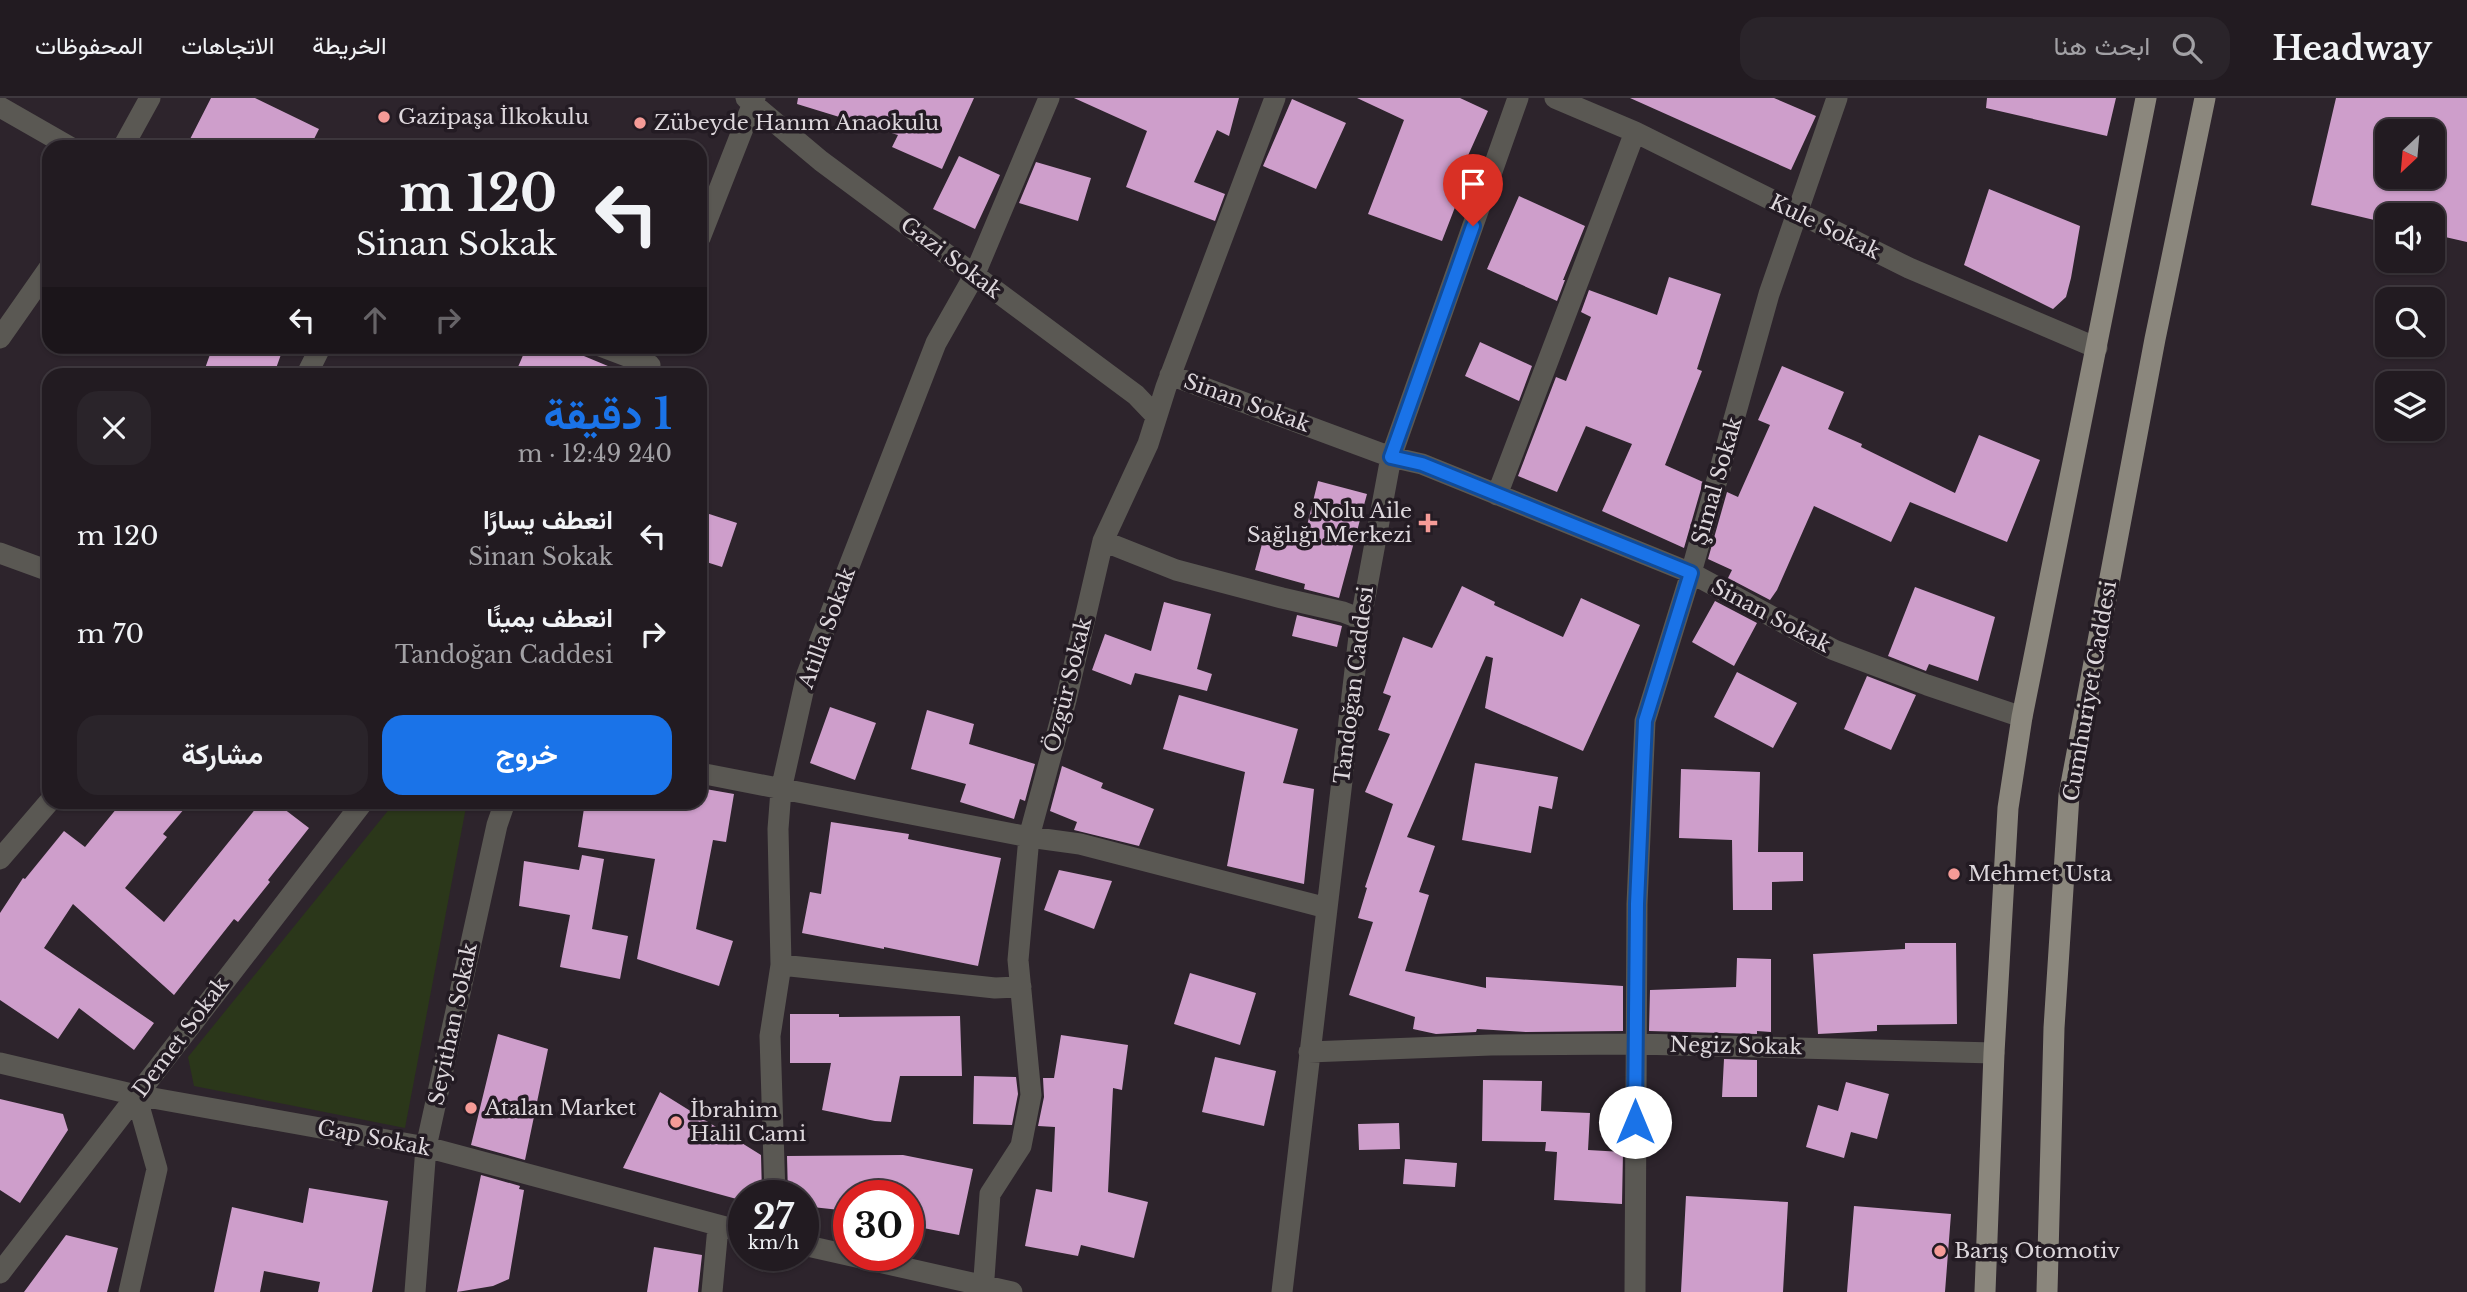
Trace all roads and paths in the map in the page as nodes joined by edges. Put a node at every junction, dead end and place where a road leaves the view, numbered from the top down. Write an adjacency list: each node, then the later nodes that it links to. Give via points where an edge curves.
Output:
1 (150, 98): 13 (street)
2 (1049, 98): 16 (street, Atilla Sokak)
3 (1275, 98): 22 (street, Özgür Sokak)
4 (1518, 98): 24 (street, Tandoğan Caddesi)
5 (1555, 98): 11 (street, Kule Sokak)
6 (1838, 98): 14 (street, Şimal Sokak)
7 (2146, 98): 19 (main road)
8 (2205, 98): 61 (main road, Cumhuriyet Caddesi, via 2069,795 2054,1028)
9 (751, 100): 15 (street); 16 (street, Gazi Sokak, via 821,161)
10 (0, 107): 12 (street)
11 (1635, 132): 14 (street, Kule Sokak); 25 (street)
12 (59, 140)
13 (127, 140)
14 (1796, 213): 19 (street, Kule Sokak, via 1909,268); 29 (street, Şimal Sokak)
15 (707, 219)
16 (974, 276): 23 (street, Gazi Sokak, via 1136,395); 33 (street, Atilla Sokak, via 936,343 807,674)
17 (42, 278): 18 (street)
18 (0, 338)
19 (2097, 348): 31 (main road)
20 (626, 354): 21 (street)
21 (651, 362)
22 (1170, 374): 23 (street, Özgür Sokak); 24 (street, Sinan Sokak)
23 (1156, 416): 26 (street, Özgür Sokak, via 1148,444)
24 (1391, 457): 25 (street, Sinan Sokak, via 1422,464); 30 (street, Tandoğan Caddesi)
25 (1497, 495): 29 (street, Sinan Sokak)
26 (1103, 541): 30 (street, via 1175,570); 37 (street, Özgür Sokak)
27 (0, 553): 28 (street)
28 (42, 568)
29 (1691, 573): 31 (street, Sinan Sokak, via 1833,650); 42 (street, Şimal Sokak, via 1645,721)
30 (1360, 619): 39 (street, Tandoğan Caddesi)
31 (2022, 717): 44 (main road, via 2008,808)
32 (707, 774): 33 (street)
33 (780, 790): 37 (street); 40 (street, Atilla Sokak)
34 (43, 809): 38 (street)
35 (358, 809): 46 (street, Demet Sokak)
36 (502, 809): 47 (street, Seyithan Sokak)
37 (1028, 837): 39 (street, via 1080,844); 41 (street, Özgür Sokak, via 1018,960)
38 (0, 859)
39 (1327, 908): 43 (street, Tandoğan Caddesi)
40 (781, 965): 41 (street); 48 (street, Atilla Sokak, via 770,1036)
41 (1021, 987): 53 (street, Özgür Sokak, via 1031,1095 1021,1146 990,1195)
42 (1636, 1044): 43 (street, Negiz Sokak); 44 (street, Negiz Sokak); 59 (street, Şimal Sokak)
43 (1310, 1052): 58 (street, Tandoğan Caddesi)
44 (1994, 1053): 60 (main road)
45 (0, 1063): 46 (street, Gap Sokak)
46 (136, 1095): 47 (street, Gap Sokak); 52 (street, Demet Sokak); 54 (street, via 157,1169)
47 (426, 1147): 49 (street, Gap Sokak); 55 (street, Seyithan Sokak)
48 (775, 1180)
49 (718, 1227): 50 (street, Gap Sokak); 56 (street)
50 (728, 1229)
51 (819, 1249): 53 (street)
52 (0, 1273)
53 (983, 1289): 57 (street)
54 (129, 1292)
55 (415, 1292)
56 (712, 1292)
57 (1012, 1292)
58 (1282, 1292)
59 (1635, 1292)
60 (1985, 1292)
61 (2047, 1292)

